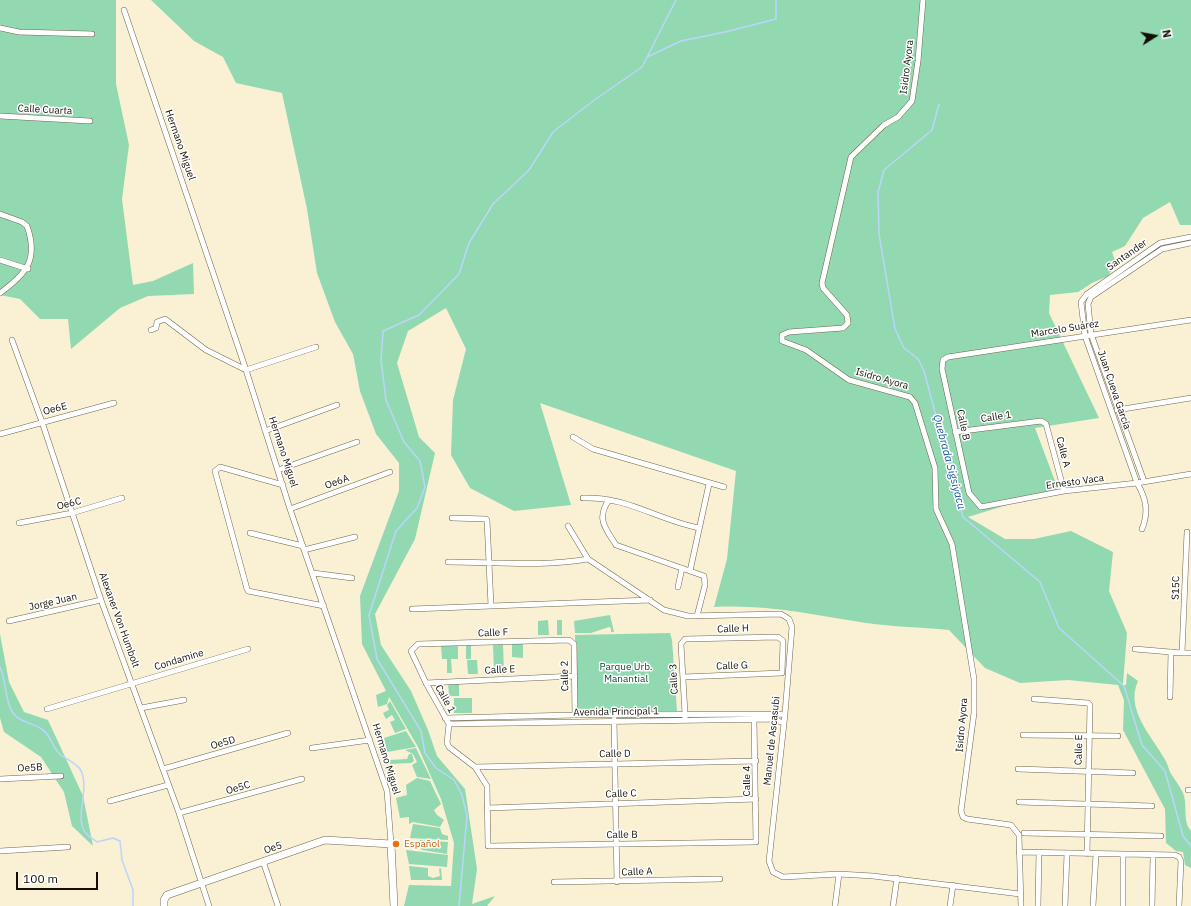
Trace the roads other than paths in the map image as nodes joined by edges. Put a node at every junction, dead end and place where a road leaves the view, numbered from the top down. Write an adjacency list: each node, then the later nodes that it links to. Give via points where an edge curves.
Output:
1 (923, 0): 134 (street, Isidro Ayora, via 912,101 853,154 846,176 822,283 823,288 847,315 848,323 843,328 790,332 782,335 782,341 806,350 849,380 910,397 915,403 935,468 936,509 952,544 974,679 974,712 963,817 1011,825 1019,835)
2 (124, 10): 21 (street, Hermano Miguel)
3 (0, 28): 4 (street, via 19,32)
4 (92, 34)
5 (0, 116): 6 (street, Calle Cuarta)
6 (90, 121)
7 (0, 214): 11 (street, via 27,226 32,252)
8 (1191, 237): 13 (street, Santander, via 1160,243 1087,294)
9 (1191, 243): 14 (street, Santander, via 1162,249 1091,297)
10 (0, 260): 11 (street)
11 (28, 268): 12 (street, via 18,280)
12 (0, 293)
13 (1081, 302): 17 (street, Juan Cueva García)
14 (1088, 304): 17 (street, Juan Cueva García)
15 (1191, 320): 17 (street, Marcelo Suárez)
16 (151, 330): 21 (street, via 156,328 157,322 165,319 206,350)
17 (1088, 335): 20 (street, Marcelo Suárez, via 948,356); 25 (street, Juan Cueva García); 26 (street, Juan Cueva García)
18 (12, 340): 28 (street, Alexaner Von Humbolt)
19 (316, 347): 21 (street)
20 (943, 360): 30 (street, Calle B, via 942,369)
21 (246, 370): 29 (street, Hermano Miguel)
22 (1191, 398): 25 (street)
23 (114, 403): 28 (street, Oe6E)
24 (338, 405): 29 (street)
25 (1119, 409): 26 (street); 37 (street, Juan Cueva García)
26 (1112, 411): 38 (street, Juan Cueva García)
27 (1041, 421): 30 (street, Calle 1); 42 (street, Calle A, via 1046,424)
28 (42, 422): 31 (street, Oe6E); 48 (street, Alexaner Von Humbolt)
29 (265, 431): 34 (street, Hermano Miguel)
30 (954, 432): 43 (street, Calle B)
31 (0, 434)
32 (573, 437): 39 (street, via 593,449)
33 (357, 442): 34 (street)
34 (278, 470): 40 (street, Hermano Miguel)
35 (390, 472): 47 (street, Oe6A)
36 (1191, 474): 37 (street, Ernesto Vaca)
37 (1144, 482): 38 (street, Ernesto Vaca)
38 (1136, 483): 42 (street, Ernesto Vaca); 53 (street, Juan Cueva García, via 1143,493 1146,508)
39 (709, 484): 41 (street); 52 (street)
40 (283, 485): 47 (street, Hermano Miguel); 68 (street, via 220,467 215,471 248,592)
41 (724, 487)
42 (1064, 491): 43 (street, Ernesto Vaca, via 981,507)
43 (969, 493)
44 (122, 498): 48 (street, Oe6C)
45 (583, 498): 46 (street, via 597,497)
46 (609, 500): 52 (street, via 632,505); 61 (street, via 602,509 603,523 616,545)
47 (290, 509): 57 (street, Hermano Miguel)
48 (72, 513): 50 (street, Oe6C); 66 (street, Alexaner Von Humbolt)
49 (452, 518): 60 (street, via 487,520)
50 (19, 523)
51 (568, 526): 58 (street, Manuel de Ascasubi)
52 (699, 528): 62 (street)
53 (1142, 529)
54 (1187, 532): 79 (street, S15C)
55 (250, 533): 57 (street)
56 (355, 537): 57 (street)
57 (304, 548): 63 (street, Hermano Miguel)
58 (588, 559): 60 (street); 67 (street, Manuel de Ascasubi)
59 (448, 562): 60 (street)
60 (488, 562): 69 (street)
61 (682, 568): 62 (street); 65 (street)
62 (690, 571): 71 (street, via 701,574 706,581)
63 (313, 573): 64 (street); 68 (street, Hermano Miguel)
64 (352, 578)
65 (678, 588)
66 (101, 600): 72 (street, Jorge Juan); 84 (street, Alexaner Von Humbolt)
67 (650, 600): 69 (street); 71 (street, Manuel de Ascasubi, via 674,614)
68 (324, 606): 104 (street, Hermano Miguel)
69 (491, 606): 70 (street)
70 (412, 609)
71 (697, 616): 92 (street, Manuel de Ascasubi, via 781,614 789,619 792,627)
72 (9, 621)
73 (685, 639): 81 (street, Calle H, via 781,638); 83 (street, Calle 3, via 681,644)
74 (569, 640): 75 (street, Calle F); 82 (street, Calle 2, via 574,644)
75 (418, 644): 85 (street, Calle 1, via 411,652)
76 (248, 649): 84 (street, Condamine)
77 (1135, 649): 78 (street)
78 (1171, 652): 79 (street); 86 (street)
79 (1182, 653): 80 (street)
80 (1191, 653)
81 (782, 673): 83 (street, Calle G)
82 (575, 676): 85 (street, Calle E); 93 (street, Calle 2)
83 (683, 677): 91 (street, Calle 3)
84 (133, 683): 89 (street, Alexaner Von Humbolt); 90 (street, Condamine)
85 (426, 683): 94 (street, Calle 1)
86 (1170, 697)
87 (1034, 699): 102 (street, Calle E, via 1088,702)
88 (184, 700): 89 (street)
89 (141, 708): 109 (street, Alexaner Von Humbolt)
90 (47, 709)
91 (685, 714): 92 (street); 95 (street); 96 (street, Calle 3)
92 (785, 714): 98 (street, Manuel de Ascasubi)
93 (575, 715): 94 (street); 95 (street)
94 (445, 718): 99 (street, Calle 1)
95 (614, 718): 96 (street, Avenida Principal 1); 99 (street, Avenida Principal 1); 107 (street)
96 (685, 720): 97 (street, Avenida Principal 1)
97 (754, 720): 98 (street, Avenida Principal 1, via 772,719); 106 (street, Calle 4)
98 (784, 723): 142 (street, Manuel de Ascasubi, via 769,861 773,872 783,878)
99 (448, 724): 108 (street, Calle 1, via 448,747)
100 (288, 733): 109 (street, Oe5D)
101 (1023, 735): 102 (street)
102 (1088, 736): 103 (street); 111 (street, Calle E)
103 (1118, 736)
104 (370, 740): 105 (street); 129 (street, Hermano Miguel, via 387,791)
105 (312, 748)
106 (756, 760): 107 (street, Calle D); 117 (street, Calle 4)
107 (614, 763): 108 (street, Calle D); 121 (street)
108 (475, 767): 123 (street, Calle 1, via 487,786)
109 (163, 769): 116 (street, Alexaner Von Humbolt)
110 (1018, 769): 111 (street)
111 (1088, 772): 112 (street); 120 (street, Calle E)
112 (1133, 773)
113 (61, 776): 114 (street, Oe5B)
114 (0, 778)
115 (302, 779): 124 (street, Oe5C)
116 (168, 785): 118 (street); 124 (street, Alexaner Von Humbolt)
117 (756, 799): 121 (street, Calle C); 128 (street, Calle 4)
118 (110, 801)
119 (1020, 802): 120 (street)
120 (1087, 803): 122 (street); 126 (street, Calle E)
121 (615, 804): 123 (street, Calle C); 130 (street)
122 (1152, 806)
123 (487, 808): 131 (street, Calle 1)
124 (179, 814): 147 (street, Alexaner Von Humbolt)
125 (1024, 833): 126 (street)
126 (1087, 834): 127 (street); 137 (street, Calle E)
127 (1161, 836)
128 (756, 842): 130 (street, Calle B)
129 (391, 844): 141 (street, Oe5, via 325,840); 153 (street, Hermano Miguel)
130 (616, 844): 131 (street, Calle B); 146 (street)
131 (488, 846)
132 (68, 847): 133 (street)
133 (0, 851)
134 (1019, 852): 135 (street); 149 (street, Isidro Ayora)
135 (1039, 852): 136 (street); 158 (street)
136 (1067, 853): 137 (street); 159 (street)
137 (1087, 854): 138 (street)
138 (1096, 854): 139 (street); 160 (street)
139 (1124, 855): 140 (street); 161 (street)
140 (1153, 856): 162 (street); 163 (street, via 1179,857)
141 (263, 862): 147 (street, Oe5); 152 (street)
142 (839, 874): 144 (street, Manuel de Ascasubi); 154 (street)
143 (720, 878): 146 (street, Calle A)
144 (897, 878): 148 (street, Manuel de Ascasubi); 155 (street)
145 (554, 882): 146 (street, Calle A)
146 (617, 882)
147 (202, 883): 150 (street, Oe5, via 165,898); 151 (street, Alexaner Von Humbolt)
148 (954, 885): 149 (street, Manuel de Ascasubi); 156 (street)
149 (1020, 894): 157 (street, Isidro Ayora)
150 (164, 906)
151 (209, 906)
152 (278, 906)
153 (394, 906)
154 (835, 906)
155 (893, 906)
156 (950, 906)
157 (1021, 906)
158 (1038, 906)
159 (1065, 906)
160 (1093, 906)
161 (1123, 906)
162 (1152, 906)
163 (1180, 906)

